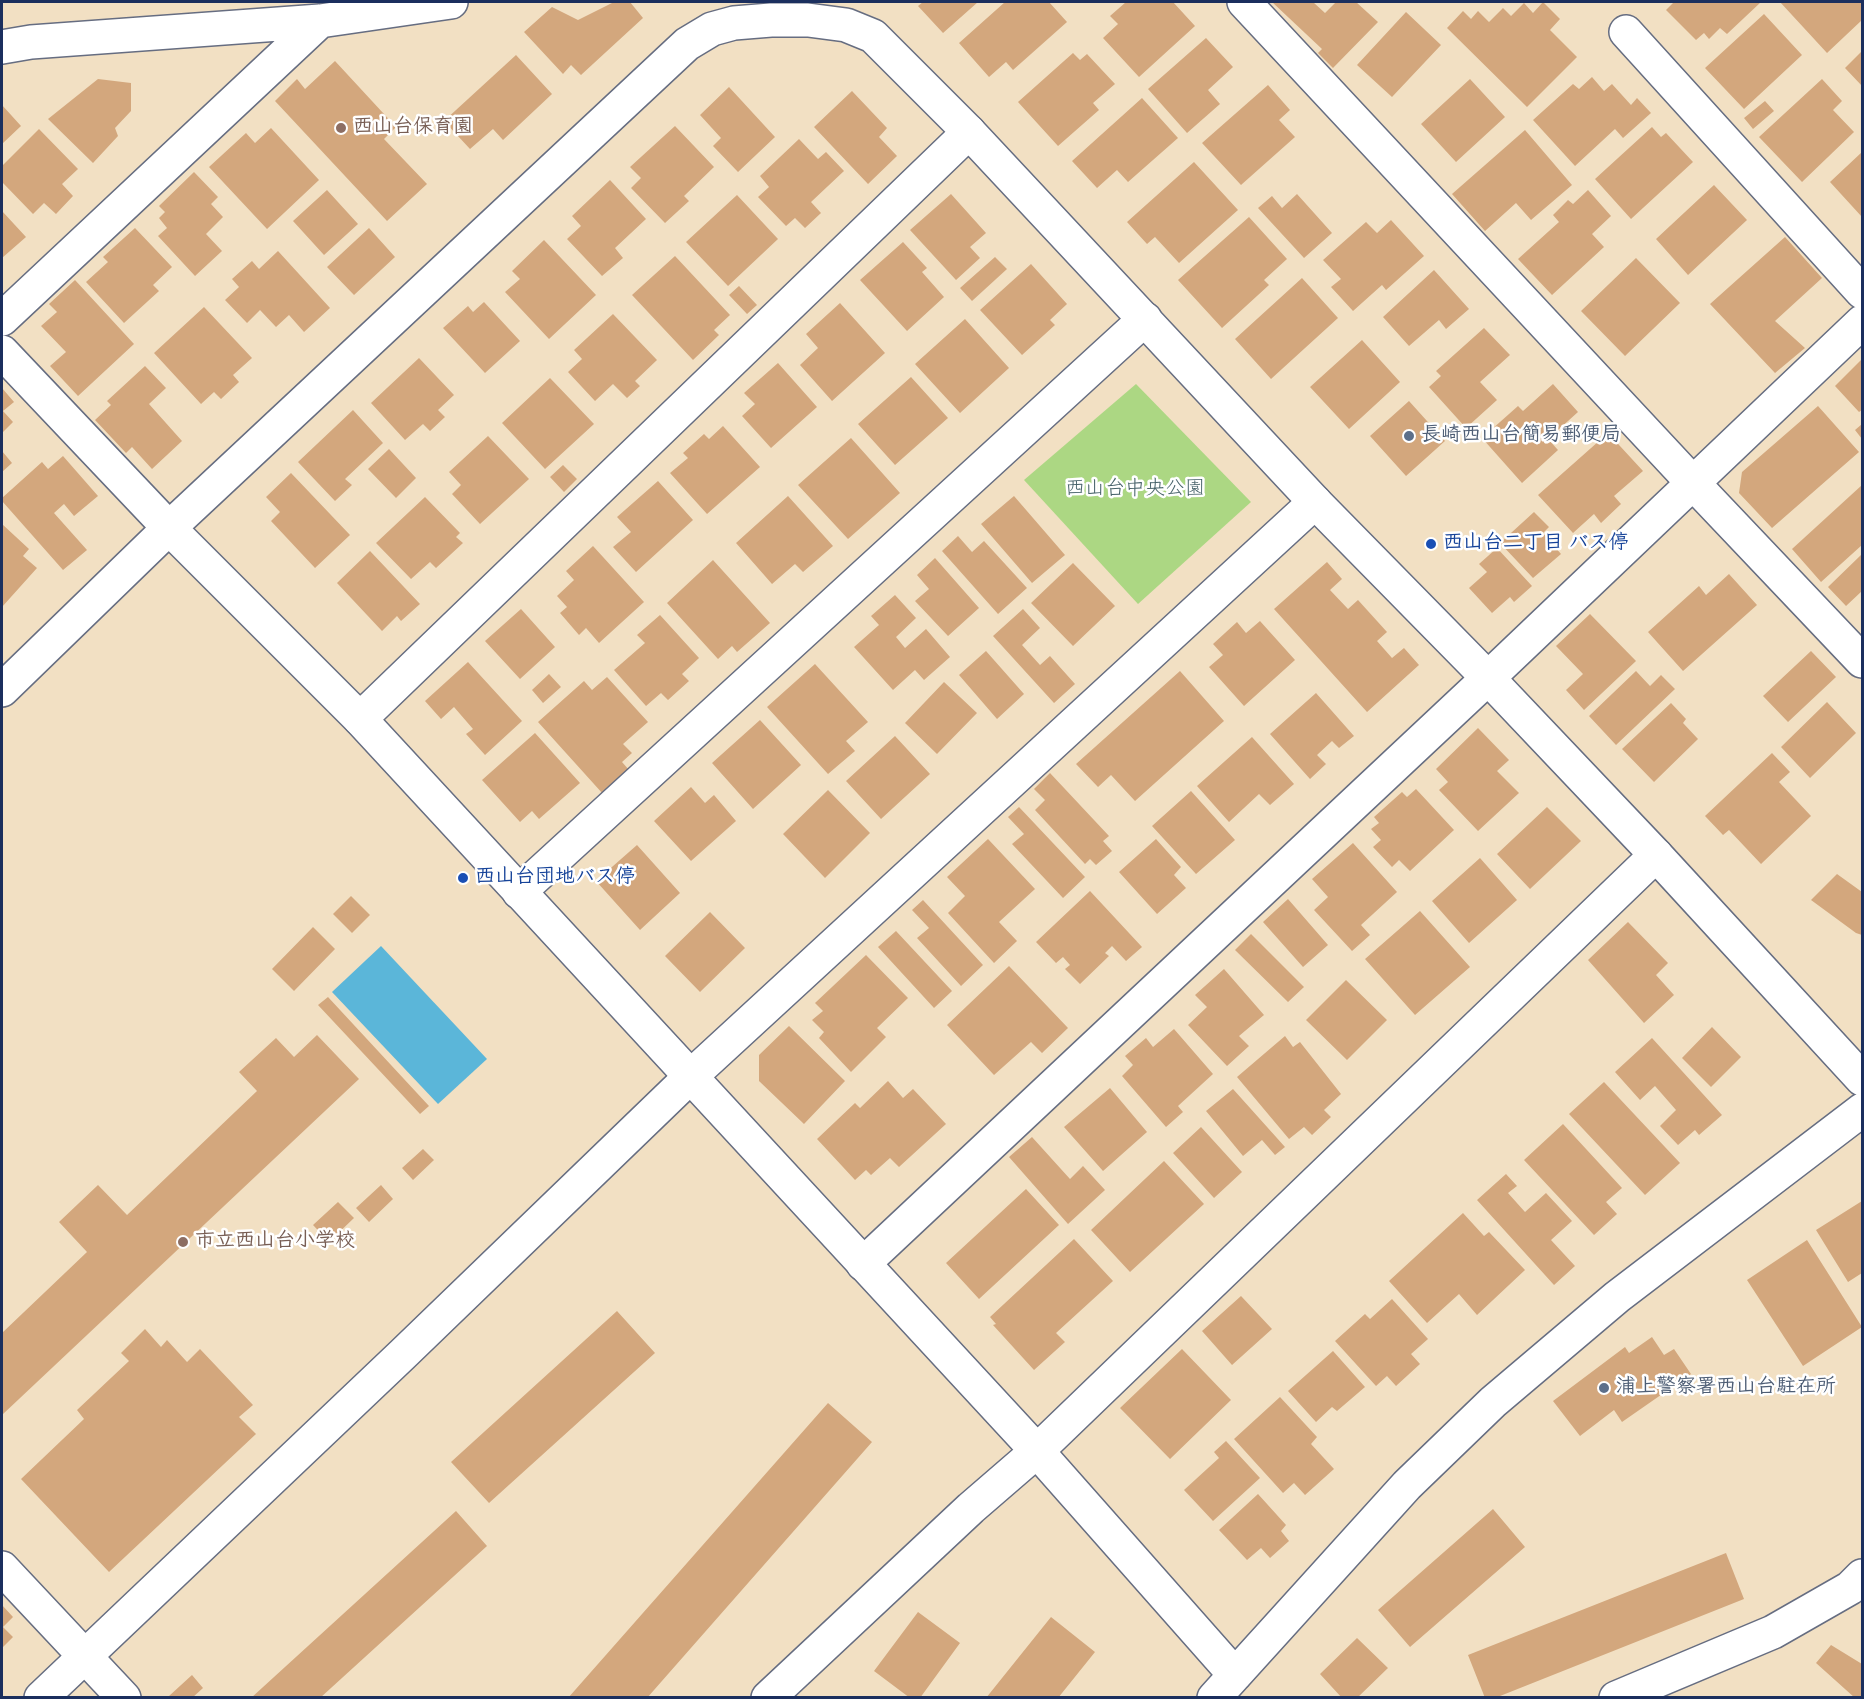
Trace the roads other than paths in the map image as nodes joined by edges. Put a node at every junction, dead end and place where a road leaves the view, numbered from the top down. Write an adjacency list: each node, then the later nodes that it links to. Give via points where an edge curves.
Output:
1 (451, 2): 4 (street)
2 (1244, 2): 13 (street)
3 (771, 11): 7 (street, via 846,25 873,36); 15 (street, via 712,29 687,44)
4 (320, 21): 6 (street); 9 (street)
5 (1626, 32): 8 (street)
6 (2, 47)
7 (969, 132): 10 (street); 19 (street)
8 (1863, 292)
9 (2, 319)
10 (1145, 319): 14 (street); 21 (street)
11 (1863, 322): 13 (street)
12 (2, 352): 15 (street)
13 (1693, 483): 16 (street); 18 (street)
14 (1315, 502): 18 (street); 22 (street)
15 (169, 528): 17 (street); 19 (street)
16 (1863, 661)
17 (6, 676)
18 (1488, 678): 20 (street); 25 (street)
19 (360, 719): 21 (street)
20 (1656, 855): 23 (street); 26 (street)
21 (519, 892): 22 (street)
22 (690, 1077): 25 (street); 29 (street)
23 (1863, 1079)
24 (1863, 1110): 30 (street, via 1617,1297 1493,1402 1407,1485)
25 (863, 1264): 26 (street)
26 (1037, 1451): 30 (street); 33 (street)
27 (2, 1568): 29 (street)
28 (1863, 1576): 34 (street, via 1850,1588 1773,1632)
29 (86, 1656): 31 (street); 32 (street)
30 (1224, 1686)
31 (41, 1698)
32 (124, 1698)
33 (768, 1698)
34 (1616, 1698)

